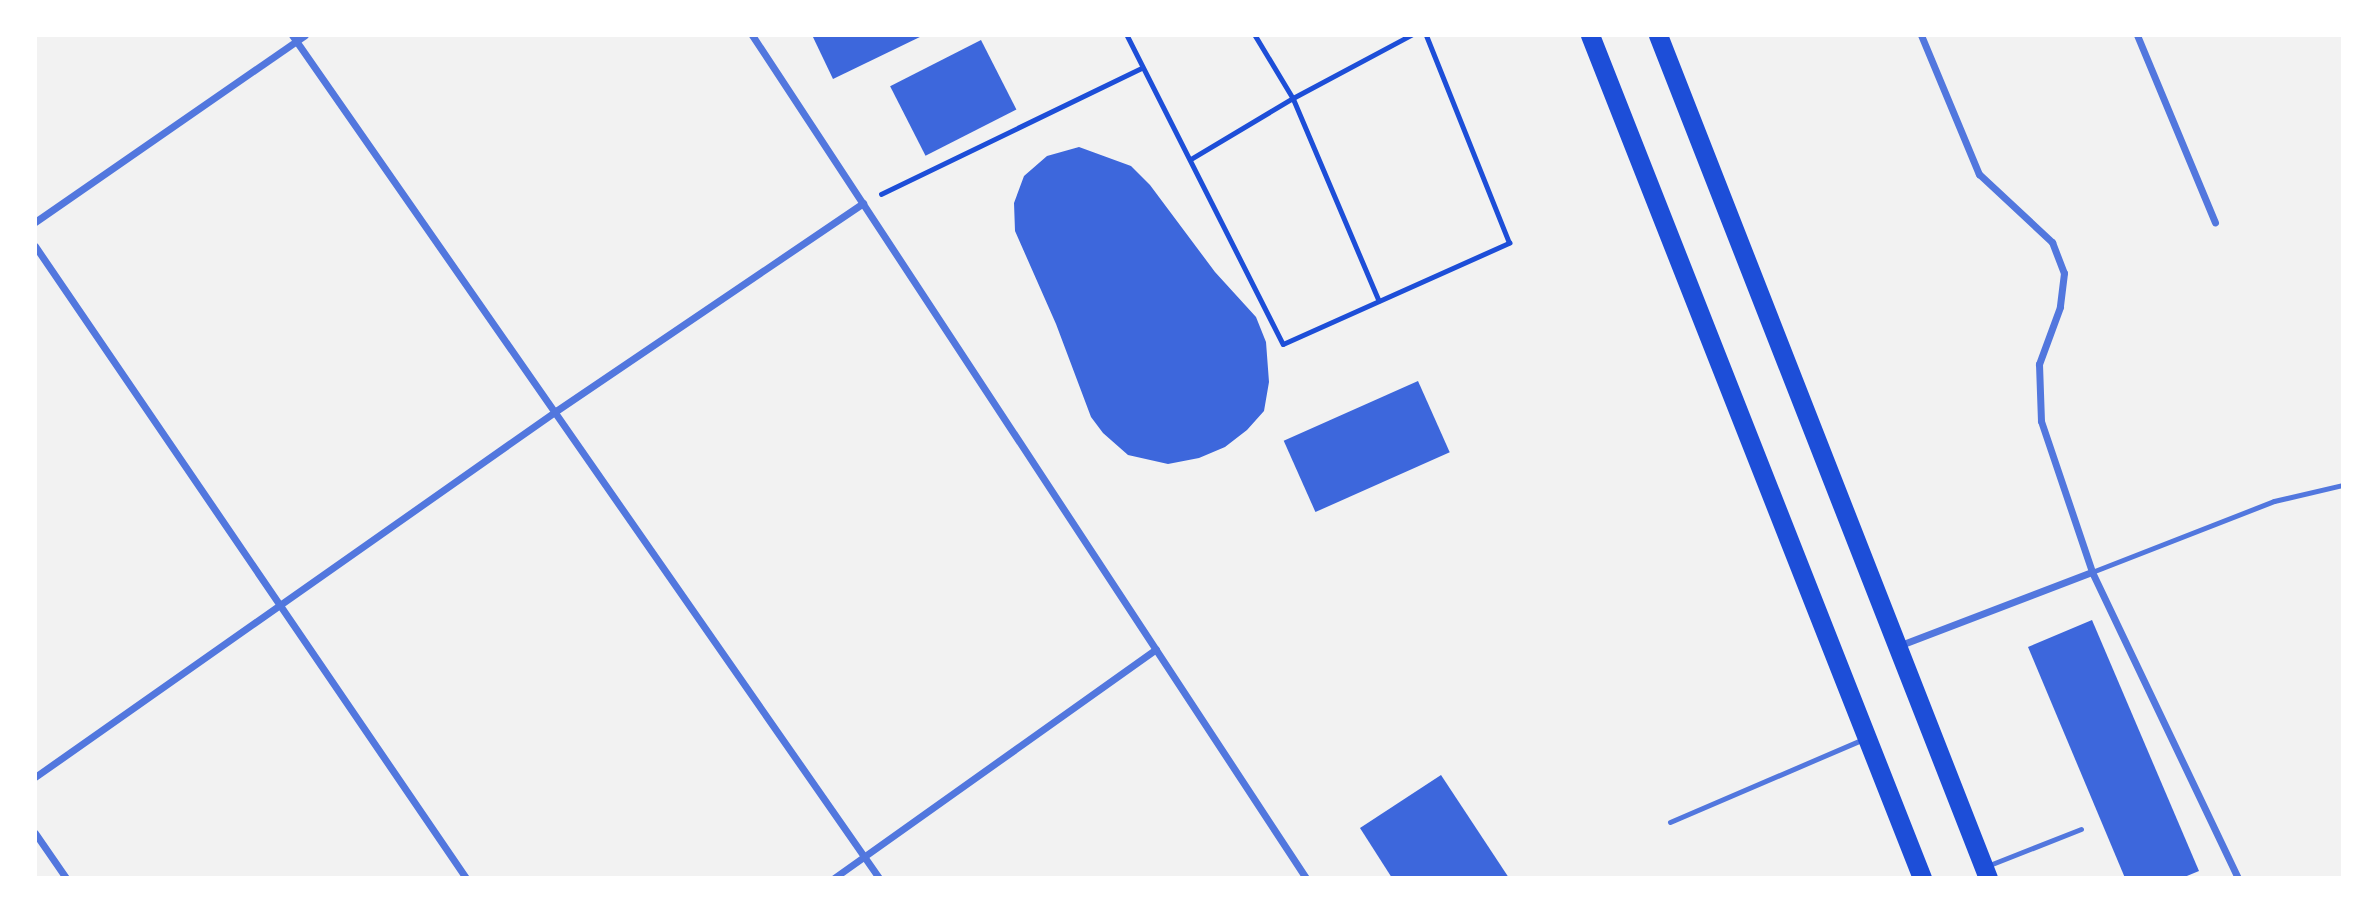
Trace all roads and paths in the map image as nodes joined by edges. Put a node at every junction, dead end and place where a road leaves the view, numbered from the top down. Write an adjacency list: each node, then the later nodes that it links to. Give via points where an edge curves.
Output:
1 (305, 35): 11 (street)
2 (752, 35): 15 (street)
3 (1127, 35): 12 (path)
4 (1255, 35): 13 (path)
5 (1411, 35): 13 (path)
6 (1426, 35): 19 (path, via 1509,243)
7 (1590, 35): 26 (highway)
8 (1658, 35): 24 (highway)
9 (1921, 35): 22 (street, via 1979,174 2052,242 2064,273 2060,307 2039,364 2041,421)
10 (2137, 35): 17 (street)
11 (294, 38): 16 (street); 20 (street)
12 (1142, 68): 14 (path); 15 (path)
13 (1293, 99): 14 (path); 19 (path)
14 (1191, 159): 19 (path, via 1283,344)
15 (863, 203): 20 (street); 25 (street)
16 (35, 222)
17 (2215, 222)
18 (35, 246): 23 (street)
19 (1379, 301)
20 (556, 411): 23 (street); 31 (street)
21 (2343, 485): 22 (lane, via 2274,501)
22 (2092, 572): 24 (street); 39 (street)
23 (279, 605): 27 (street); 34 (street)
24 (1898, 647): 32 (highway)
25 (1156, 649): 31 (street); 37 (street)
26 (1867, 737): 28 (lane); 38 (highway)
27 (35, 777)
28 (1670, 822)
29 (2081, 829): 32 (lane)
30 (35, 833): 33 (street)
31 (864, 856): 35 (street); 36 (street)
32 (1986, 873)
33 (66, 878)
34 (466, 878)
35 (834, 878)
36 (879, 878)
37 (1306, 878)
38 (1922, 878)
39 (2238, 878)

